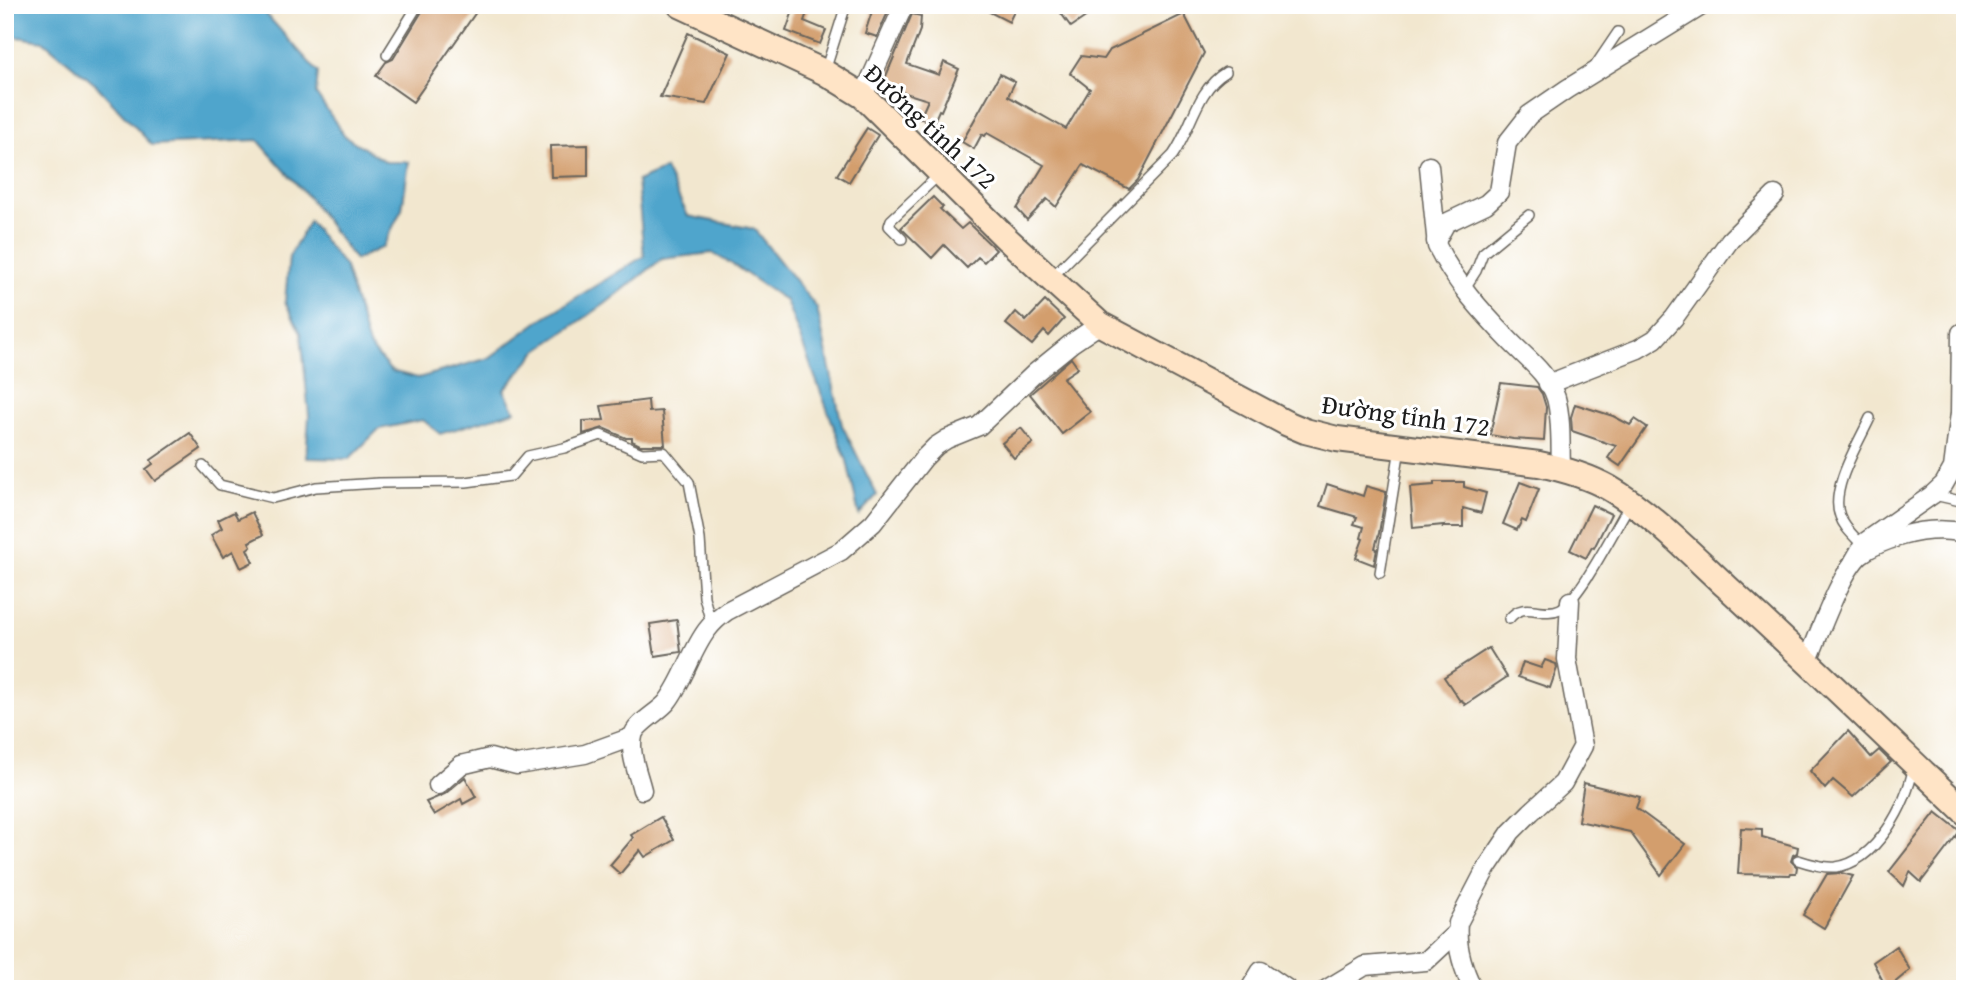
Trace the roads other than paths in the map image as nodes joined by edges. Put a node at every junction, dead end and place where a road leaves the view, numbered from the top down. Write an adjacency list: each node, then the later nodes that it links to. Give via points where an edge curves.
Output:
1 (418, 5): 7 (lane)
2 (680, 5): 8 (main road, Đường tỉnh 172)
3 (846, 5): 8 (lane)
4 (904, 5): 11 (street)
5 (1703, 5): 10 (street)
6 (1618, 32): 10 (lane)
7 (387, 55)
8 (824, 72): 11 (main road, Đường tỉnh 172)
9 (1226, 72): 18 (lane, via 1209,85 1173,155)
10 (1589, 77): 17 (street, via 1529,115 1507,143 1499,192 1486,204 1446,223)
11 (863, 96): 13 (main road, Đường tỉnh 172)
12 (1429, 166): 17 (street)
13 (941, 173): 16 (lane, via 891,220 889,226); 18 (main road, Đường tỉnh 172)
14 (1775, 195): 22 (street, via 1730,240 1655,339)
15 (1529, 215): 19 (lane, via 1483,253)
16 (901, 239)
17 (1436, 241): 19 (street)
18 (1049, 279): 20 (main road, Đường tỉnh 172)
19 (1465, 288): 22 (street)
20 (1100, 324): 24 (main road, Đường tỉnh 172, via 1305,431); 35 (street, via 1043,366 979,426 936,446 873,523 841,551 727,611)
21 (1961, 333): 27 (street, via 1960,413 1953,468)
22 (1548, 384): 26 (street, via 1557,409)
23 (1870, 418): 31 (lane, via 1840,483 1837,500)
24 (1400, 447): 26 (main road, Đường tỉnh 172); 32 (lane)
25 (203, 466): 35 (lane, via 220,485 273,498 316,487 511,476 528,456 601,435 642,453 664,453 689,482)
26 (1561, 468): 28 (main road, Đường tỉnh 172)
27 (1932, 495): 29 (lane); 31 (street, via 1865,542)
28 (1630, 502): 33 (lane); 36 (main road, Đường tỉnh 172)
29 (1965, 502)
30 (1965, 533): 31 (street, via 1916,532)
31 (1858, 553): 36 (street)
32 (1380, 573)
33 (1570, 601): 34 (lane, via 1560,610 1515,611); 43 (street, via 1567,659 1583,746 1563,783 1511,832 1486,869)
34 (1509, 619)
35 (712, 625): 37 (street, via 669,700 635,729)
36 (1808, 660): 38 (main road, Đường tỉnh 172)
37 (632, 737): 39 (street, via 585,754 517,765 490,758 461,765); 40 (street)
38 (1913, 763): 41 (main road, Đường tỉnh 172); 42 (lane, via 1907,792 1892,821 1858,859 1837,867)
39 (438, 785)
40 (642, 790)
41 (1965, 812)
42 (1798, 860)
43 (1457, 932): 46 (street, via 1426,961 1365,967); 47 (street)
44 (1250, 989): 45 (street, via 1261,971)
45 (1287, 989)
46 (1327, 989)
47 (1473, 989)

